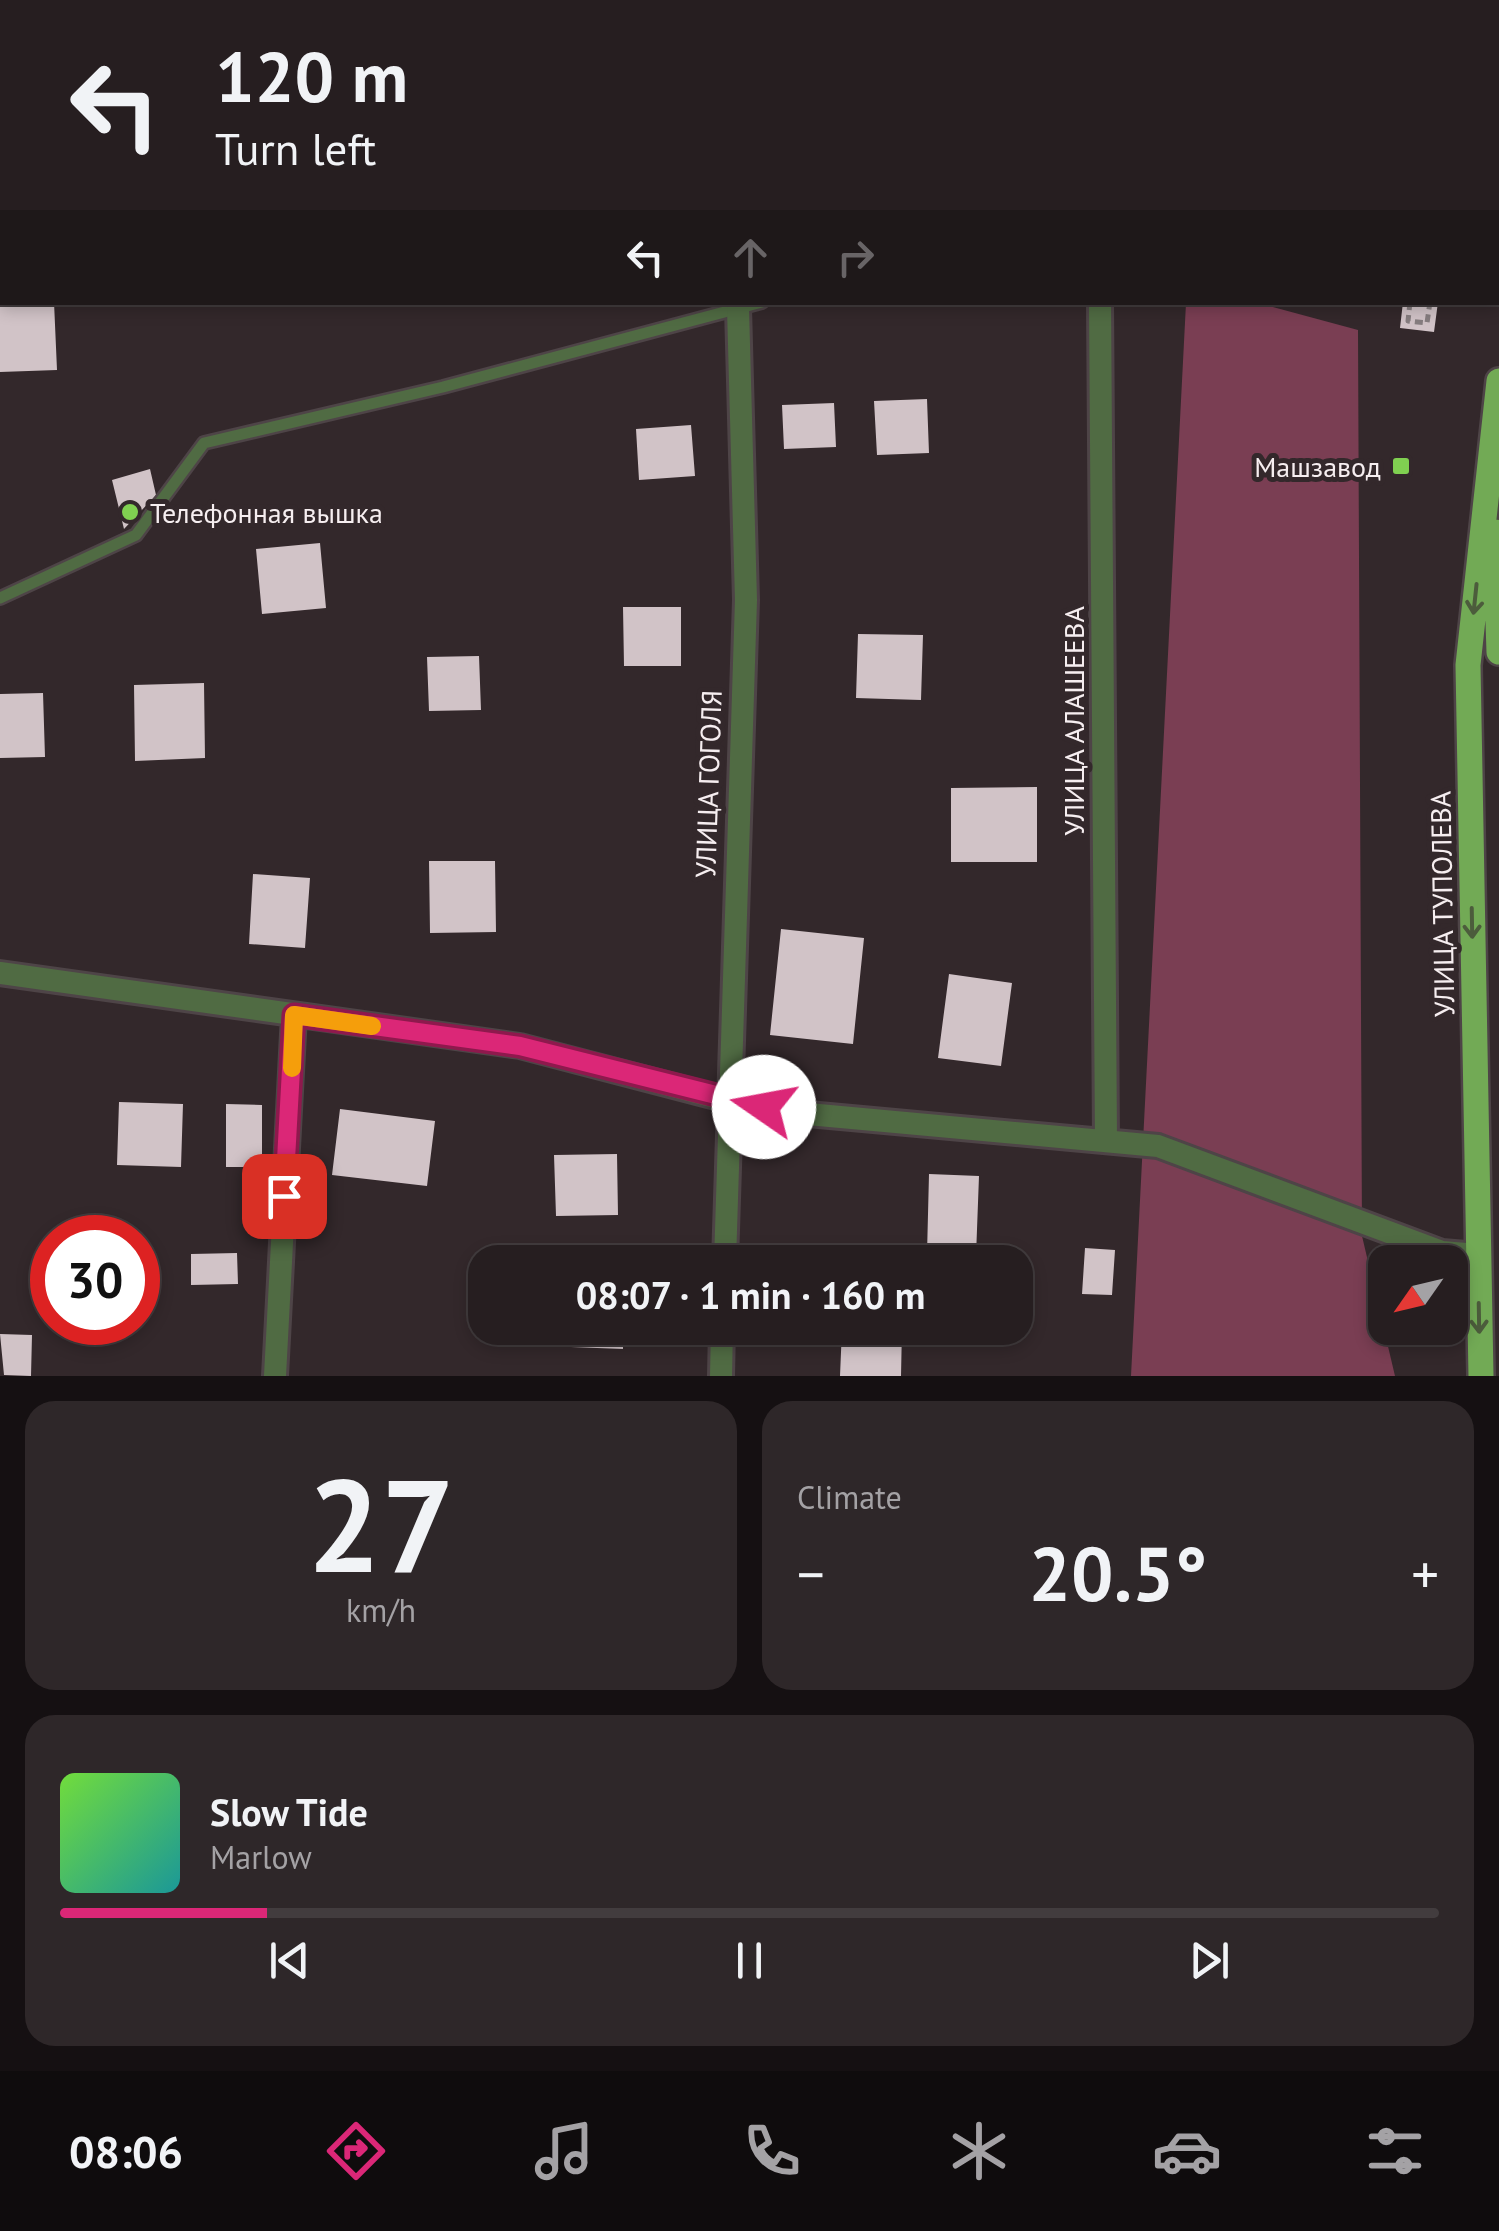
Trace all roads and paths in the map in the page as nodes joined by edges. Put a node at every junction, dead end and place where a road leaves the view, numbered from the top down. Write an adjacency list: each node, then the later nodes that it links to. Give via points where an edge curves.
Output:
1 (750, 305): 5 (lane)
2 (1100, 305): 13 (street, УЛИЦА АЛАШЕЕВА)
3 (1410, 305): 4 (path, via 1408,321 1427,323)
4 (1430, 305)
5 (738, 308): 8 (lane, via 443,388 204,443 136,535); 12 (street, УЛИЦА ГОГОЛЯ, via 746,600)
6 (1499, 381): 7 (main road, УЛИЦА ТУПОЛЕВА)
7 (1492, 432): 9 (main road, УЛИЦА ТУПОЛЕВА); 15 (main road, УЛИЦА ТУПОЛЕВА, one-way to 15, via 1468,665)
8 (0, 598)
9 (1499, 652)
10 (0, 973): 11 (street)
11 (294, 1015): 12 (street, via 520,1046); 17 (street)
12 (731, 1101): 13 (street); 14 (street, УЛИЦА ГОГОЛЯ)
13 (1106, 1139): 15 (street, via 1158,1146 1442,1252)
14 (726, 1245)
15 (1478, 1254): 19 (main road, УЛИЦА ТУПОЛЕВА, one-way to 19)
16 (722, 1345): 18 (street)
17 (274, 1376)
18 (721, 1376)
19 (1481, 1376)

